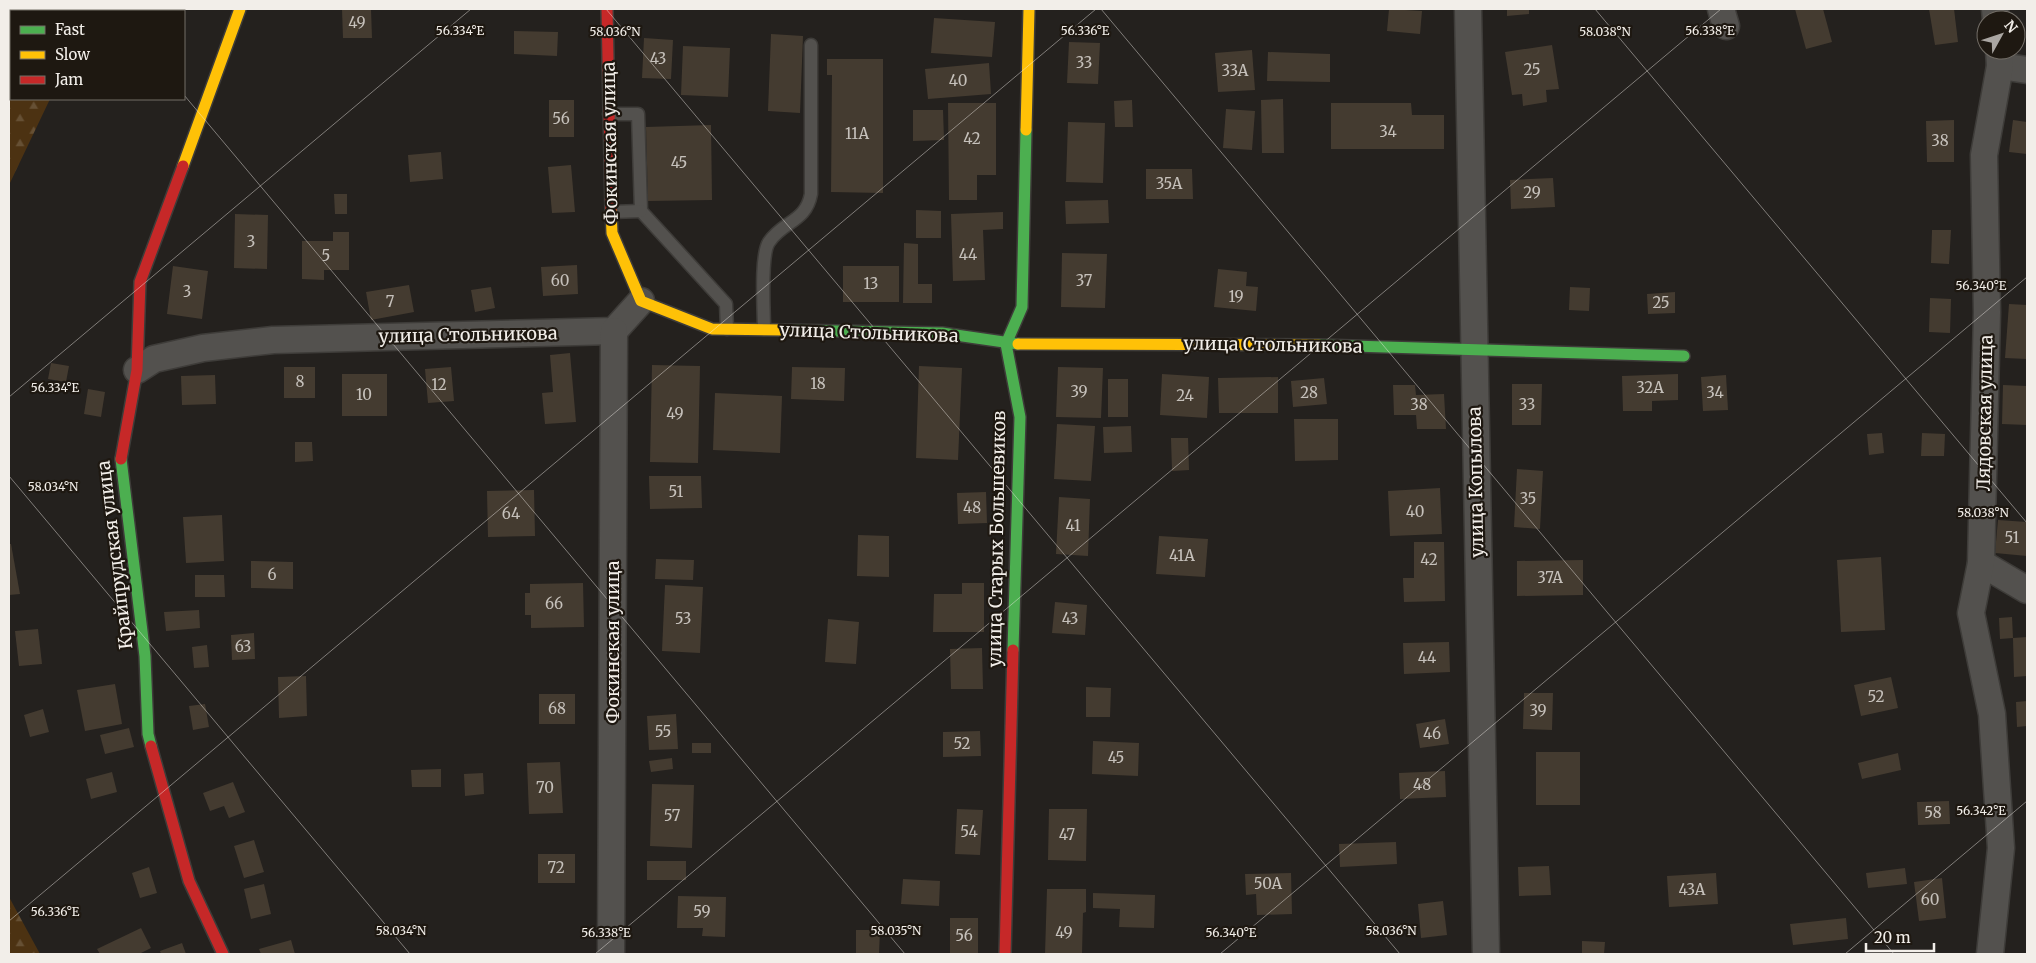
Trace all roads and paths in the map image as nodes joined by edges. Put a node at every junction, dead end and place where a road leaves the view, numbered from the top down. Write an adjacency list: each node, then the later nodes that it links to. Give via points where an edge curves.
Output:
1 (240, 9): 19 (street, Крайпрудская улица, via 140,282)
2 (607, 9): 9 (street, Фокинская улица)
3 (1029, 9): 16 (street, via 1022,307)
4 (1468, 9): 17 (street, улица Копылова)
5 (811, 45): 14 (lane, via 811,194 806,210 775,235 765,251)
6 (1999, 60): 20 (street, Лядовская улица, via 1984,155 1987,312)
7 (2004, 60): 8 (street)
8 (2027, 70)
9 (609, 114): 10 (lane, via 638,114); 11 (street, Фокинская улица)
10 (641, 211): 11 (lane); 13 (lane, via 726,304)
11 (611, 212): 12 (street, Фокинская улица, via 612,233)
12 (640, 301): 13 (street, улица Стольникова, via 712,329); 15 (street)
13 (727, 329): 14 (street, улица Стольникова)
14 (764, 329): 16 (street, улица Стольникова, via 942,332)
15 (614, 331): 19 (street, улица Стольникова, via 272,340 154,358); 23 (street, Фокинская улица)
16 (1006, 344): 17 (street, улица Стольникова, via 1288,344); 24 (street, улица Старых Большевиков, via 1020,417)
17 (1474, 350): 18 (street, улица Стольникова); 25 (street, улица Копылова)
18 (1684, 356)
19 (137, 370): 22 (street, Крайпрудская улица, via 120,454 145,656 148,734 189,881)
20 (1981, 563): 21 (street); 26 (street, Лядовская улица, via 1971,612 1992,714 2001,848)
21 (2027, 590)
22 (223, 954)
23 (611, 954)
24 (1005, 954)
25 (1486, 954)
26 (1990, 954)

